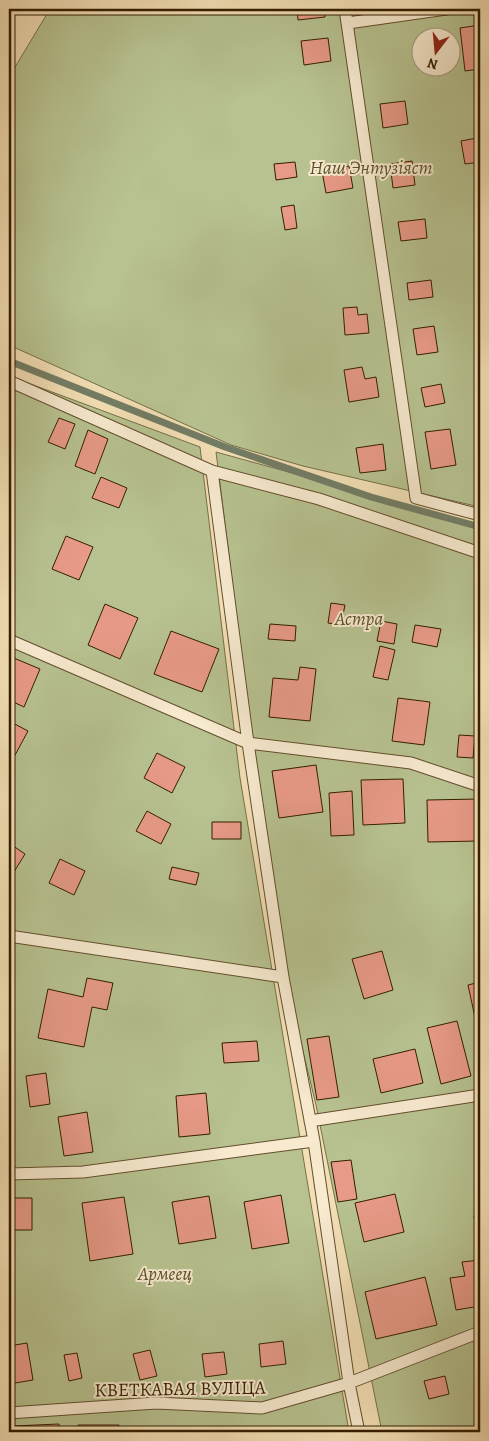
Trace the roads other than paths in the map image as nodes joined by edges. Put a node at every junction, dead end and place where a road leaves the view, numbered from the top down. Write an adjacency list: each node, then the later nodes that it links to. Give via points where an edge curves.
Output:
1 (345, 9): 3 (lane)
2 (446, 9): 3 (lane)
3 (348, 23): 6 (lane, via 416,498)
4 (9, 381): 5 (lane)
5 (212, 471): 7 (lane, via 319,499); 9 (lane)
6 (480, 515)
7 (480, 553)
8 (9, 640): 9 (lane)
9 (248, 743): 10 (lane, via 411,763); 12 (lane)
10 (480, 786)
11 (9, 936): 12 (lane)
12 (282, 977): 14 (lane)
13 (480, 1095): 14 (lane)
14 (310, 1120): 15 (lane)
15 (314, 1141): 16 (lane, via 83,1172); 18 (lane)
16 (9, 1174)
17 (480, 1332): 18 (lane, КВЕТКАВАЯ ВУЛІЦА)
18 (350, 1382): 19 (lane, КВЕТКАВАЯ ВУЛІЦА, via 262,1408 156,1403); 20 (lane)
19 (9, 1413)
20 (359, 1432)

